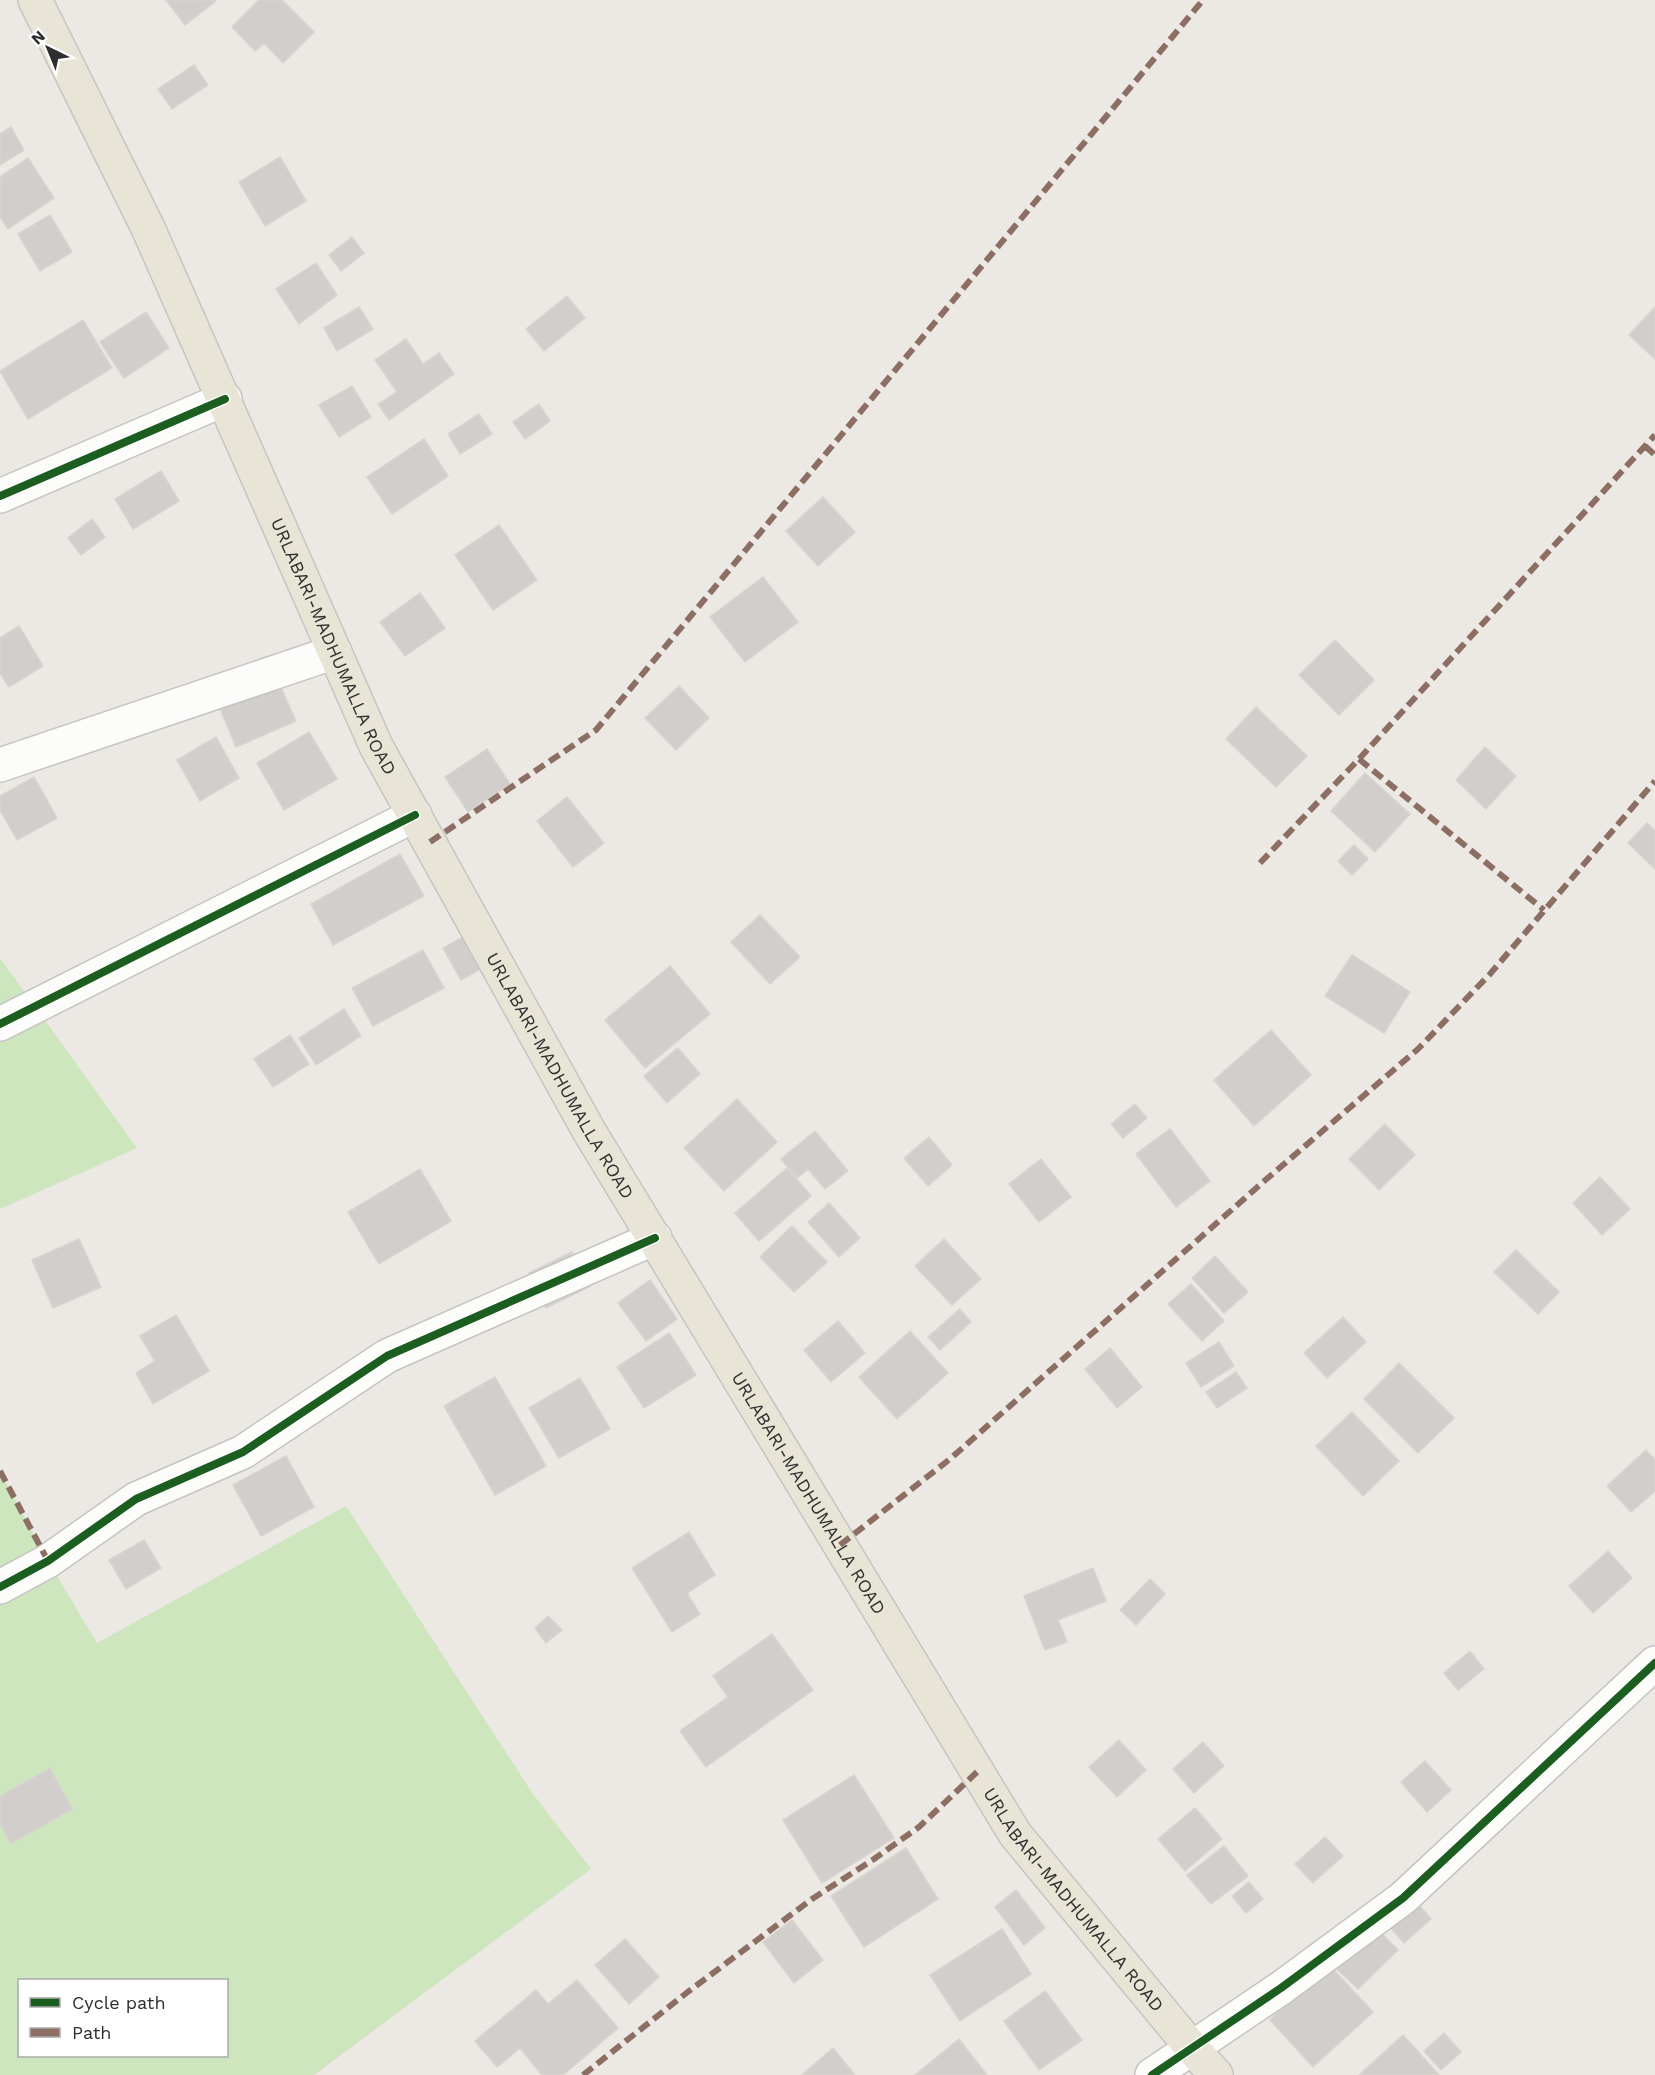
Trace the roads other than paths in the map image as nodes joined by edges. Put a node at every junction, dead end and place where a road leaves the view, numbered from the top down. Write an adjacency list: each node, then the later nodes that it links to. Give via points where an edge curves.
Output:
1 (38, 2): 2 (main road, URLABARI-MADHUMALLA ROAD, via 148,228)
2 (225, 399): 3 (street); 4 (main road, URLABARI-MADHUMALLA ROAD)
3 (0, 496)
4 (335, 652): 5 (street); 6 (main road, URLABARI-MADHUMALLA ROAD, via 376,746)
5 (0, 765)
6 (415, 815): 7 (street); 8 (main road, URLABARI-MADHUMALLA ROAD, via 589,1131)
7 (0, 1024)
8 (655, 1238): 9 (street, via 387,1356 243,1452 136,1500 48,1560); 11 (main road, URLABARI-MADHUMALLA ROAD, via 1015,1833)
9 (0, 1587)
10 (1655, 1663): 11 (street, via 1403,1898)
11 (1192, 2049): 12 (street); 13 (main road, URLABARI-MADHUMALLA ROAD)
12 (1152, 2075)
13 (1216, 2075)

